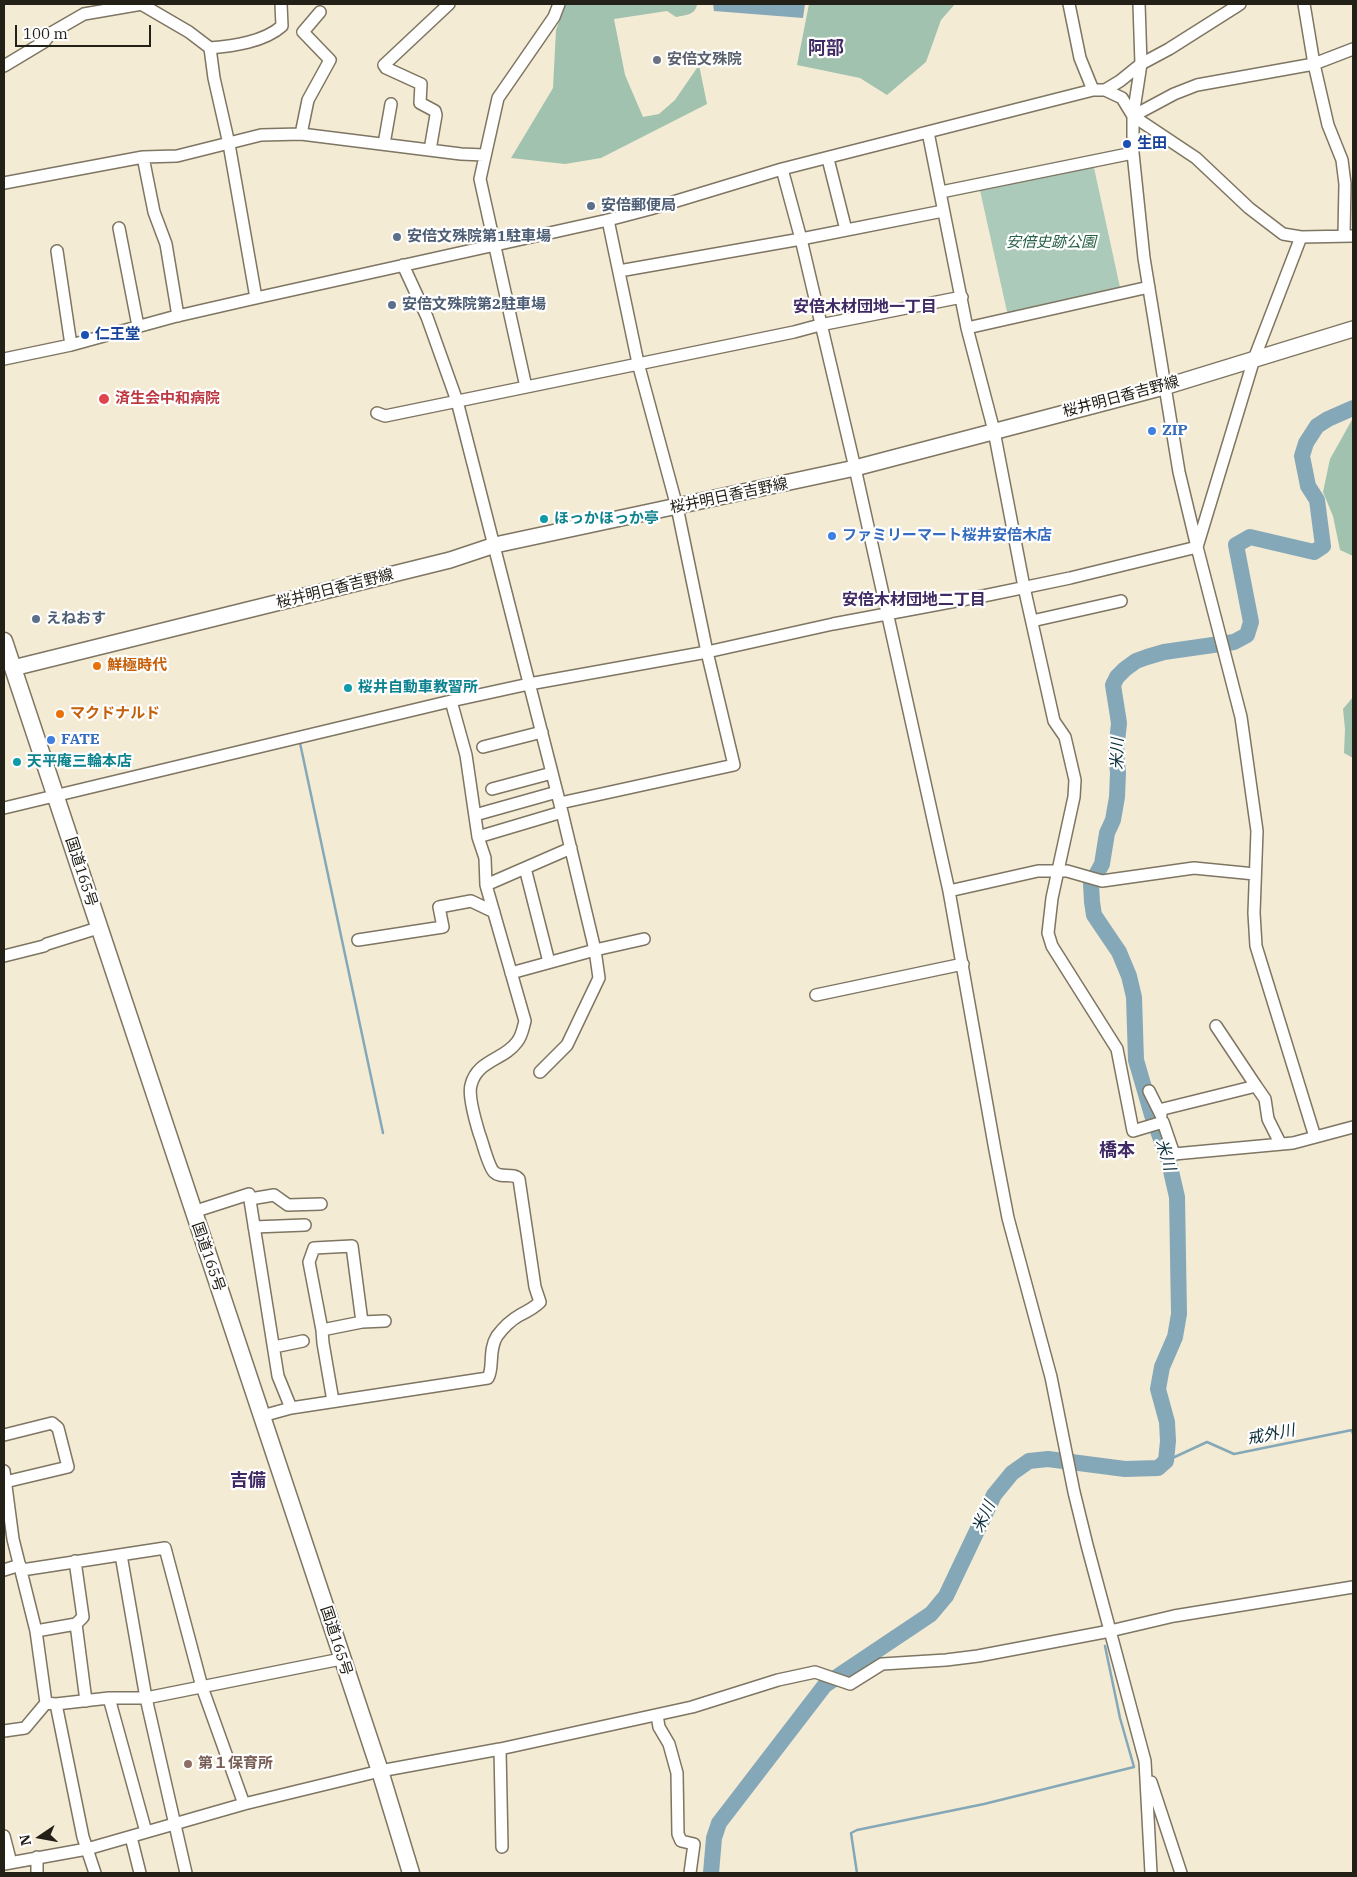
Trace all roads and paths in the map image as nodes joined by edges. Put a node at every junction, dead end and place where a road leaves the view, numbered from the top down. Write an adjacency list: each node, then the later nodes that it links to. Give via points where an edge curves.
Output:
1 (141, 4): 9 (street); 11 (street)
2 (281, 4): 11 (street, via 282,26 274,33)
3 (449, 4): 24 (street, via 384,65 421,84 420,103 435,111 436,115)
4 (560, 4): 26 (street, via 498,98)
5 (1069, 4): 16 (street, via 1080,58)
6 (1139, 4): 13 (street)
7 (1240, 4): 13 (street)
8 (1304, 4): 14 (street)
9 (102, 7): 15 (street, via 51,33 44,42)
10 (320, 12): 21 (street, via 303,32 330,60 308,100)
11 (210, 48): 22 (street)
12 (1353, 49): 14 (street)
13 (1141, 64): 17 (street); 19 (street)
14 (1314, 64): 19 (street, via 1197,85); 36 (street, via 1328,125 1342,160)
15 (4, 66)
16 (1092, 90): 17 (street); 20 (street)
17 (1105, 90): 19 (street, via 1122,98)
18 (391, 104): 23 (street)
19 (1133, 116): 25 (street); 37 (street, via 1196,158 1249,208 1283,234)
20 (928, 132): 28 (street); 31 (street)
21 (302, 134): 22 (street, via 260,135); 23 (street)
22 (229, 144): 27 (street, via 177,156); 45 (street)
23 (384, 144): 24 (street)
24 (430, 150): 26 (street)
25 (1133, 153): 31 (street); 43 (street)
26 (484, 155): 39 (street, via 480,179)
27 (143, 157): 30 (street); 46 (street, via 154,212 166,244)
28 (828, 159): 29 (street); 35 (street)
29 (782, 169): 33 (street); 38 (street)
30 (4, 183)
31 (941, 192): 32 (street)
32 (944, 211): 35 (street); 44 (street)
33 (608, 220): 39 (street); 42 (street)
34 (119, 228): 48 (street)
35 (846, 230): 38 (street)
36 (1349, 235): 37 (street)
37 (1301, 237): 53 (street)
38 (801, 239): 42 (street); 47 (street)
39 (496, 245): 41 (street); 55 (street)
40 (57, 251): 51 (street)
41 (403, 265): 45 (street); 57 (street, via 427,318)
42 (619, 271): 54 (street)
43 (1149, 287): 49 (street); 56 (street)
44 (962, 297): 47 (street); 49 (street)
45 (256, 298): 46 (street)
46 (178, 316): 48 (street)
47 (820, 325): 54 (street); 60 (street)
48 (138, 326): 51 (street)
49 (967, 328): 59 (street)
50 (1353, 329): 53 (main road, 桜井明日香吉野線)
51 (71, 345): 52 (street)
52 (4, 359)
53 (1254, 359): 56 (main road, 桜井明日香吉野線); 63 (street)
54 (638, 363): 55 (street); 61 (street)
55 (526, 387): 57 (street)
56 (1164, 387): 59 (main road, 桜井明日香吉野線); 63 (street)
57 (456, 401): 58 (street, via 385,416); 62 (street)
58 (377, 413)
59 (994, 431): 60 (main road, 桜井明日香吉野線); 64 (street)
60 (855, 468): 61 (main road, 桜井明日香吉野線); 66 (street)
61 (677, 507): 62 (main road, 桜井明日香吉野線); 69 (street)
62 (495, 545): 70 (main road, 桜井明日香吉野線, via 450,560); 71 (street)
63 (1197, 547): 64 (street); 85 (street, via 1241,716 1257,831)
64 (1024, 587): 66 (street); 67 (street)
65 (1121, 601): 67 (street)
66 (887, 614): 69 (street); 87 (street)
67 (1032, 621): 84 (street, via 1054,721 1065,737 1075,780)
68 (4, 641): 70 (highway, 国道165号)
69 (707, 652): 71 (street); 78 (street, via 734,766)
70 (8, 668): 77 (highway, 国道165号)
71 (529, 684): 72 (street); 73 (street)
72 (451, 701): 77 (street); 80 (street, via 466,755)
73 (542, 732): 74 (street); 75 (street)
74 (483, 747)
75 (552, 773): 76 (street); 78 (street)
76 (492, 789)
77 (55, 795): 79 (street); 89 (highway, 国道165号)
78 (560, 803): 80 (street); 81 (street); 82 (street)
79 (4, 808)
80 (475, 815): 81 (street)
81 (478, 836): 86 (street, via 485,858)
82 (571, 848): 83 (street); 92 (street)
83 (525, 868): 86 (street); 94 (street)
84 (1058, 870): 85 (street, via 1102,881 1194,868); 87 (street, via 1038,871); 103 (street, via 1048,933 1052,946 1117,1049 1132,1131)
85 (1255, 874): 105 (street, via 1256,946)
86 (486, 885): 88 (street)
87 (949, 891): 95 (street)
88 (494, 912): 91 (street, via 471,901 439,907 443,927); 96 (street)
89 (98, 928): 93 (street); 109 (highway, 国道165号)
90 (644, 939): 92 (street)
91 (358, 940)
92 (595, 950): 94 (street); 99 (street, via 599,978 567,1045)
93 (4, 956)
94 (549, 962): 96 (street)
95 (963, 964): 97 (street); 129 (street, via 1008,1218 1051,1377 1069,1469)
96 (511, 973): 117 (street, via 525,1021 521,1035 510,1050 478,1070 470,1090 478,1130 493,1170 501,1176 518,1179 540,1302 507,1324 496,1338 488,1378)
97 (816, 995)
98 (1216, 1026): 100 (street)
99 (540, 1072)
100 (1256, 1086): 102 (street); 106 (street, via 1265,1099 1268,1119)
101 (1149, 1091): 102 (street)
102 (1159, 1110): 103 (street)
103 (1163, 1122): 106 (street, via 1174,1154)
104 (1353, 1127): 105 (street)
105 (1315, 1137): 106 (street)
106 (1280, 1143)
107 (250, 1199): 108 (street, via 274,1194 288,1205); 109 (street, via 249,1194); 111 (street)
108 (321, 1204)
109 (193, 1212): 119 (highway, 国道165号)
110 (305, 1225): 111 (street)
111 (254, 1227): 116 (street)
112 (385, 1321): 113 (street)
113 (362, 1322): 114 (street); 114 (street, via 352,1246 314,1248 309,1262)
114 (322, 1330): 117 (street)
115 (302, 1341): 116 (street)
116 (274, 1347): 118 (street, via 278,1376)
117 (333, 1401): 118 (street)
118 (291, 1408): 119 (street)
119 (262, 1416): 130 (highway, 国道165号)
120 (4, 1435): 121 (street, via 52,1424 58,1428 68,1466)
121 (5, 1476): 124 (street, via 13,1539)
122 (121, 1555): 123 (street); 131 (street, via 165,1548); 133 (street)
123 (75, 1561): 124 (street); 127 (street, via 83,1617)
124 (21, 1568): 125 (street); 128 (street)
125 (4, 1570)
126 (1353, 1587): 129 (street, via 1174,1616)
127 (76, 1624): 128 (street); 134 (street)
128 (36, 1631): 135 (street)
129 (1110, 1631): 136 (street, via 978,1656 882,1664 850,1684 815,1672); 139 (street)
130 (341, 1659): 131 (street); 140 (highway, 国道165号)
131 (202, 1687): 133 (street); 141 (street)
132 (108, 1698): 133 (street); 134 (street); 143 (street)
133 (146, 1698): 142 (street)
134 (86, 1701): 135 (street)
135 (51, 1704): 137 (street, via 25,1728); 147 (street)
136 (657, 1716): 138 (street); 155 (street, via 677,1773 678,1834 681,1841 694,1844)
137 (4, 1731)
138 (500, 1749): 140 (street); 146 (street)
139 (1145, 1761): 156 (street); 157 (street)
140 (380, 1771): 141 (street); 154 (highway, 国道165号)
141 (244, 1804): 142 (street)
142 (177, 1824): 143 (street); 153 (street)
143 (146, 1832): 145 (street)
144 (4, 1836): 149 (street)
145 (131, 1837): 147 (street); 152 (street)
146 (502, 1847)
147 (87, 1849): 148 (street); 151 (street)
148 (37, 1857): 149 (street); 150 (street)
149 (8, 1864)
150 (38, 1873)
151 (95, 1873)
152 (140, 1873)
153 (186, 1873)
154 (411, 1873)
155 (690, 1873)
156 (1151, 1873)
157 (1181, 1873)

